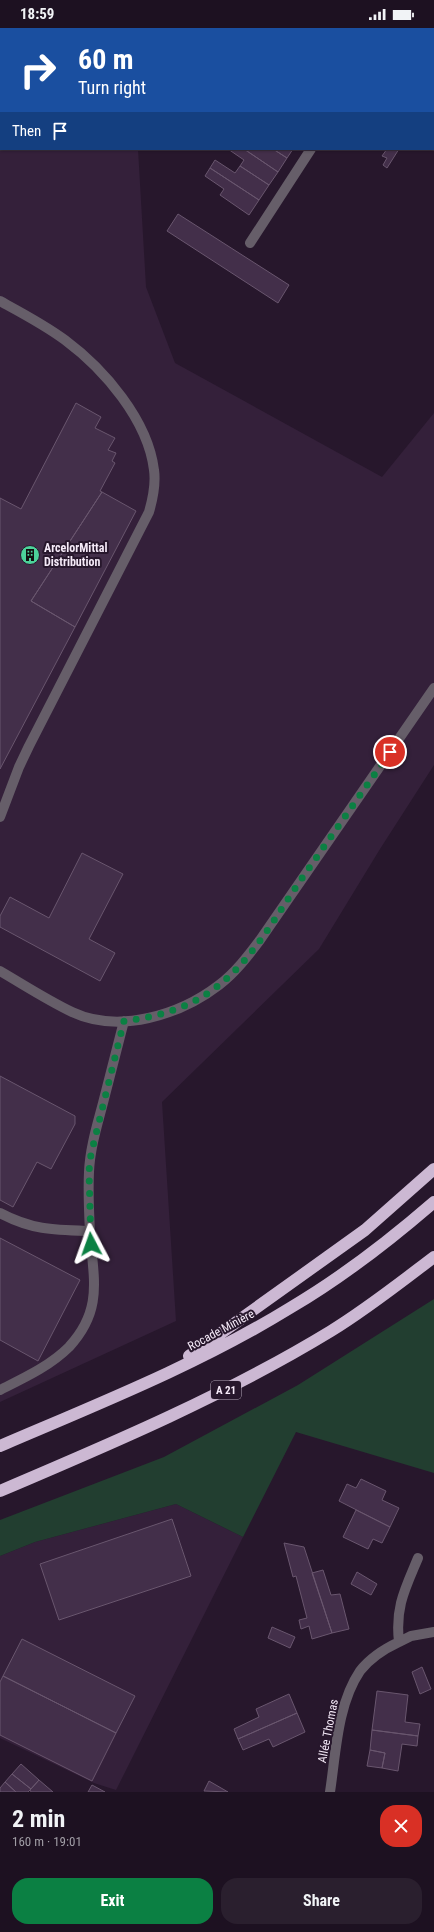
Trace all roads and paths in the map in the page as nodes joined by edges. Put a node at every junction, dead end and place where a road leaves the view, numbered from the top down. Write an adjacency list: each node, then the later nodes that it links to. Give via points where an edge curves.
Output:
1 (310, 150): 2 (street)
2 (250, 243)
3 (0, 301): 5 (street, via 64,339 108,380 132,414 147,442 155,471 155,484 149,512 26,753)
4 (434, 688): 7 (street, via 260,940 235,970 220,984 187,1005 144,1019)
5 (0, 817)
6 (0, 971): 7 (street, via 73,1012 106,1020)
7 (124, 1021): 11 (street, via 91,1154)
8 (434, 1169): 13 (highway, via 348,1243)
9 (434, 1202): 13 (highway, Rocade Minière, via 374,1251 290,1308 205,1355)
10 (0, 1213): 11 (street, via 33,1228)
11 (90, 1231): 14 (street, via 94,1299 87,1324 59,1356 34,1373)
12 (434, 1257): 16 (highway, A 21, via 332,1330 234,1386 155,1425)
13 (160, 1376): 15 (highway, Rocade Minière)
14 (0, 1390)
15 (0, 1446)
16 (0, 1491)
17 (418, 1558): 19 (street, via 397,1615)
18 (434, 1632): 19 (street, Allée Thomas, via 412,1636)
19 (399, 1642): 20 (street, Allée Thomas, via 382,1650 370,1660 354,1681 343,1712)
20 (330, 1792)

